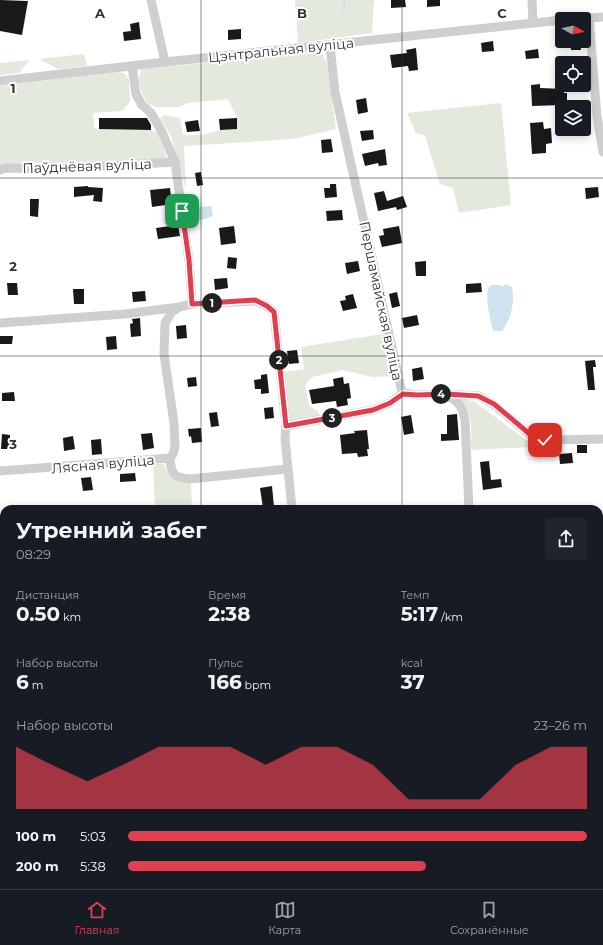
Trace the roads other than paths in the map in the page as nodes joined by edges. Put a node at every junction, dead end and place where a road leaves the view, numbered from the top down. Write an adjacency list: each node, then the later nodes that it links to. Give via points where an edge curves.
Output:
1 (151, 0): 9 (street)
2 (532, 0): 6 (street)
3 (603, 17): 4 (street)
4 (591, 18)
5 (555, 20): 6 (street, Цэнтральная вуліца)
6 (533, 22): 8 (street, Цэнтральная вуліца)
7 (591, 42): 12 (street, via 597,116)
8 (330, 46): 9 (street, Цэнтральная вуліца); 18 (street, Першамайская вуліца, via 335,92)
9 (165, 62): 10 (street, Цэнтральная вуліца)
10 (132, 66): 11 (street, Цэнтральная вуліца); 13 (street, via 136,94 162,132)
11 (0, 82)
12 (603, 152)
13 (175, 162): 14 (street, Паўднёвая вуліца); 15 (street, via 189,260)
14 (0, 170)
15 (192, 304): 16 (street); 20 (street, via 255,300 274,312)
16 (179, 307): 17 (street, via 125,314); 22 (street, via 171,313 165,323 164,354 175,447)
17 (0, 323)
18 (403, 394): 19 (street, Першамайская вуліца); 20 (street, via 373,410)
19 (446, 394): 21 (street, Першамайская вуліца, via 478,396 494,404 532,436 545,440); 26 (street, via 463,409)
20 (286, 426): 23 (street)
21 (603, 439)
22 (170, 458): 23 (street, Лясная вуліца, via 173,474 190,479); 24 (street, Лясная вуліца)
23 (287, 468): 25 (street)
24 (0, 472)
25 (292, 505)
26 (469, 505)

